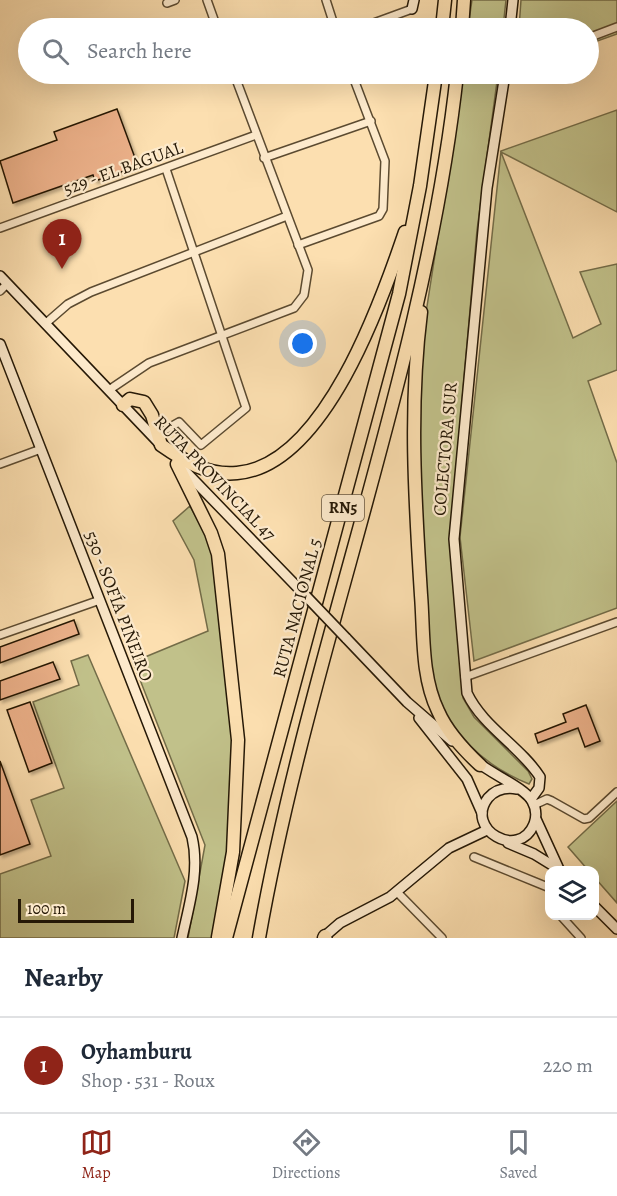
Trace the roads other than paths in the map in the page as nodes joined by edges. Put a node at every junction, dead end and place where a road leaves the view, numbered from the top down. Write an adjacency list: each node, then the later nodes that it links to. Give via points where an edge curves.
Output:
1 (176, 0): 7 (street)
2 (207, 0): 9 (street)
3 (326, 0): 10 (street)
4 (445, 0): 12 (highway)
5 (464, 0): 13 (highway)
6 (513, 0): 14 (street)
7 (167, 3)
8 (413, 4): 11 (street)
9 (213, 18)
10 (332, 18)
11 (382, 18)
12 (443, 18)
13 (463, 18)
14 (511, 18)
15 (617, 27): 16 (street)
16 (599, 34)
17 (238, 84): 23 (street)
18 (356, 84): 22 (street)
19 (435, 84): 26 (highway, RUTA NACIONAL 5 / RN5)
20 (456, 84): 28 (highway, RN5)
21 (503, 84): 46 (street, COLECTORA SUR, via 487,188 454,539)
22 (371, 122): 24 (street); 30 (street, via 386,166 381,214)
23 (256, 135): 24 (street); 25 (street, 529 - EL BAGUAL)
24 (264, 159): 27 (street)
25 (166, 169): 29 (street, 529 - EL BAGUAL); 31 (street)
26 (420, 186): 39 (highway, via 392,272 358,352 297,444 267,465 237,473 201,468); 67 (highway, RUTA NACIONAL 5 / RN5, via 374,396)
27 (287, 216): 30 (street); 31 (street)
28 (435, 221): 48 (highway, via 414,383 414,488 427,675 448,729); 68 (highway, RN5, via 284,822)
29 (0, 228)
30 (298, 245): 35 (street, via 308,270 304,295 294,308)
31 (194, 252): 34 (street, via 77,298); 35 (street)
32 (0, 276): 33 (street, RUTA PROVINCIAL 47)
33 (4, 288): 34 (street, RUTA PROVINCIAL 47)
34 (45, 324): 37 (street, RUTA PROVINCIAL 47)
35 (222, 336): 37 (street, via 149,363); 39 (street, via 246,408 199,446 179,422)
36 (0, 344): 40 (street, 530 - SOFÍA PIÑEIRO)
37 (109, 390): 38 (street, RUTA PROVINCIAL 47)
38 (123, 405): 39 (street, RUTA PROVINCIAL 47); 39 (highway, via 130,399 144,402)
39 (159, 440): 42 (street, RUTA PROVINCIAL 47)
40 (41, 450): 41 (street); 43 (street, 530 - SOFÍA PIÑEIRO)
41 (0, 464)
42 (177, 464): 47 (street, RUTA PROVINCIAL 47, bridge); 66 (highway, via 218,554 238,740 233,852)
43 (100, 600): 45 (street); 65 (street, 530 - SOFÍA PIÑEIRO, via 192,837 196,858 194,882)
44 (617, 622): 46 (street)
45 (0, 635)
46 (465, 676): 51 (street, COLECTORA SUR, via 472,704 540,777)
47 (407, 702): 48 (street, RUTA PROVINCIAL 47); 52 (street, RUTA PROVINCIAL 47, via 467,779)
48 (480, 765): 49 (street, RUTA PROVINCIAL 47)
49 (517, 789): 51 (street); 52 (street, via 493,793)
50 (617, 792): 51 (street, via 584,819 547,799)
51 (533, 802): 53 (street)
52 (482, 814): 54 (street)
53 (536, 819): 55 (street, via 523,838); 58 (street)
54 (487, 830): 55 (street); 60 (street, via 449,848)
55 (500, 840): 57 (street)
56 (474, 857): 59 (street)
57 (553, 866)
58 (557, 866)
59 (545, 886)
60 (397, 892): 64 (street, via 340,922); 69 (street)
61 (599, 911): 63 (street)
62 (565, 920): 70 (street)
63 (617, 929)
64 (325, 937)
65 (182, 938)
66 (218, 938)
67 (226, 938)
68 (260, 938)
69 (442, 938)
70 (581, 938)

